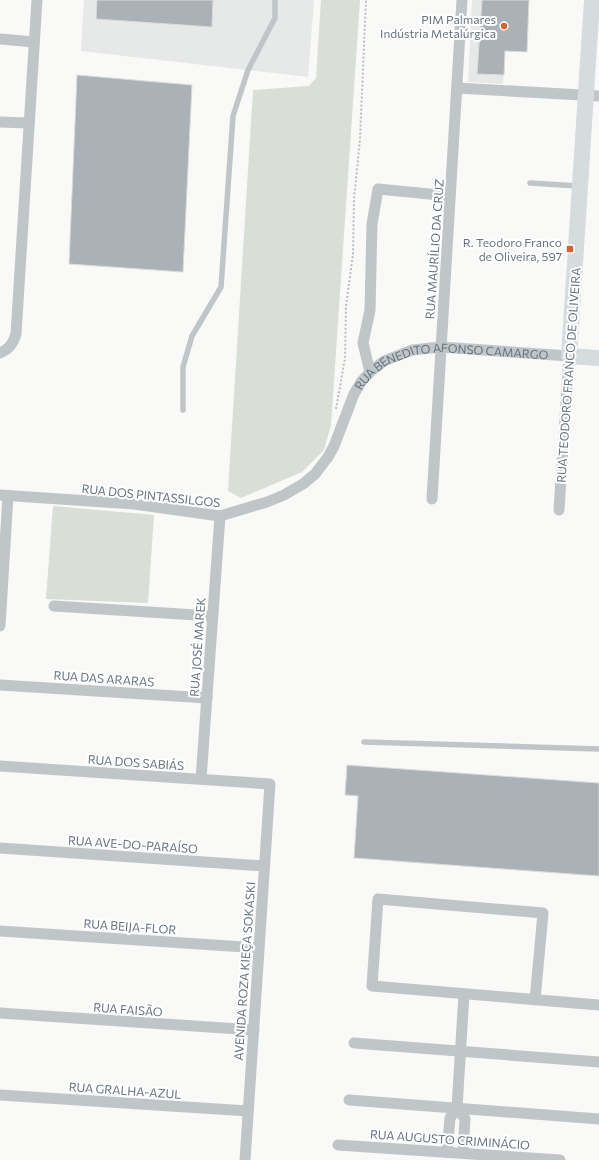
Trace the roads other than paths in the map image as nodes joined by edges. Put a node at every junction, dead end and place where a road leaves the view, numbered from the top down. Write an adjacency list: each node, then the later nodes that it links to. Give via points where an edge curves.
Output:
1 (37, 0): 6 (street)
2 (275, 0): 19 (lane, via 275,18 248,70 233,116 221,287 192,336 183,367)
3 (462, 0): 7 (street, RUA MAURÍLIO DA CRUZ)
4 (592, 0): 8 (main road, RUA TEODORO FRANCO DE OLIVEIRA)
5 (0, 39): 6 (street)
6 (34, 42): 10 (street)
7 (457, 88): 8 (street); 13 (street, RUA MAURÍLIO DA CRUZ)
8 (592, 96): 12 (main road, RUA TEODORO FRANCO DE OLIVEIRA)
9 (0, 122): 10 (street)
10 (29, 123): 15 (street, via 16,334 9,348)
11 (530, 183): 12 (lane)
12 (580, 187): 16 (main road, RUA TEODORO FRANCO DE OLIVEIRA)
13 (450, 196): 14 (street, RUA MAURÍLIO DA CRUZ); 18 (street, via 378,189 372,224 370,310 363,343)
14 (441, 347): 16 (street, RUA BENEDITO AFONSO CAMARGO); 18 (street, RUA BENEDITO AFONSO CAMARGO, via 412,350 384,360); 22 (street, RUA MAURÍLIO DA CRUZ)
15 (0, 353)
16 (569, 356): 17 (main road, RUA BENEDITO AFONSO CAMARGO); 23 (street, RUA TEODORO FRANCO DE OLIVEIRA)
17 (599, 358)
18 (370, 372): 20 (street, RUA BENEDITO AFONSO CAMARGO, via 354,394)
19 (183, 410)
20 (338, 434): 24 (street, RUA DOS PINTASSILGOS, via 328,456 304,484 267,502)
21 (4, 496): 24 (street, RUA DOS PINTASSILGOS, via 134,504); 25 (street)
22 (432, 499)
23 (559, 510)
24 (220, 516): 27 (street, RUA JOSÉ MAREK)
25 (1, 603): 28 (street)
26 (54, 606): 27 (street)
27 (212, 616): 30 (street, RUA JOSÉ MAREK)
28 (0, 626)
29 (0, 684): 30 (street, RUA DAS ARARAS)
30 (207, 698): 34 (street, RUA JOSÉ MAREK)
31 (364, 742): 32 (lane)
32 (599, 749)
33 (0, 766): 34 (street, RUA DOS SABIÁS)
34 (201, 779): 35 (street, RUA DOS SABIÁS)
35 (270, 784): 37 (street, AVENIDA ROZA KIEÇA SOKASKI)
36 (0, 848): 37 (street, RUA AVE-DO-PARAÍSO)
37 (264, 866): 39 (street, AVENIDA ROZA KIEÇA SOKASKI)
38 (0, 931): 39 (street, RUA BEIJA-FLOR)
39 (259, 948): 44 (street, AVENIDA ROZA KIEÇA SOKASKI)
40 (464, 994): 41 (street); 41 (street, via 372,986 378,899 543,913); 46 (street)
41 (535, 1000): 42 (street)
42 (599, 1005)
43 (0, 1013): 44 (street, RUA FAISÃO)
44 (254, 1030): 51 (street, AVENIDA ROZA KIEÇA SOKASKI)
45 (354, 1043): 46 (street)
46 (461, 1051): 47 (street); 50 (street)
47 (599, 1062)
48 (0, 1095): 51 (street, RUA GRALHA-AZUL)
49 (349, 1100): 50 (street)
50 (457, 1108): 52 (street); 54 (street, via 450,1118); 55 (street, via 465,1119)
51 (248, 1111): 56 (street, AVENIDA ROZA KIEÇA SOKASKI)
52 (599, 1119)
53 (338, 1144): 54 (street, RUA AUGUSTO CRIMINÁCIO)
54 (447, 1152): 55 (street, RUA AUGUSTO CRIMINÁCIO)
55 (463, 1153): 57 (street, RUA AUGUSTO CRIMINÁCIO)
56 (245, 1160)
57 (560, 1160)

